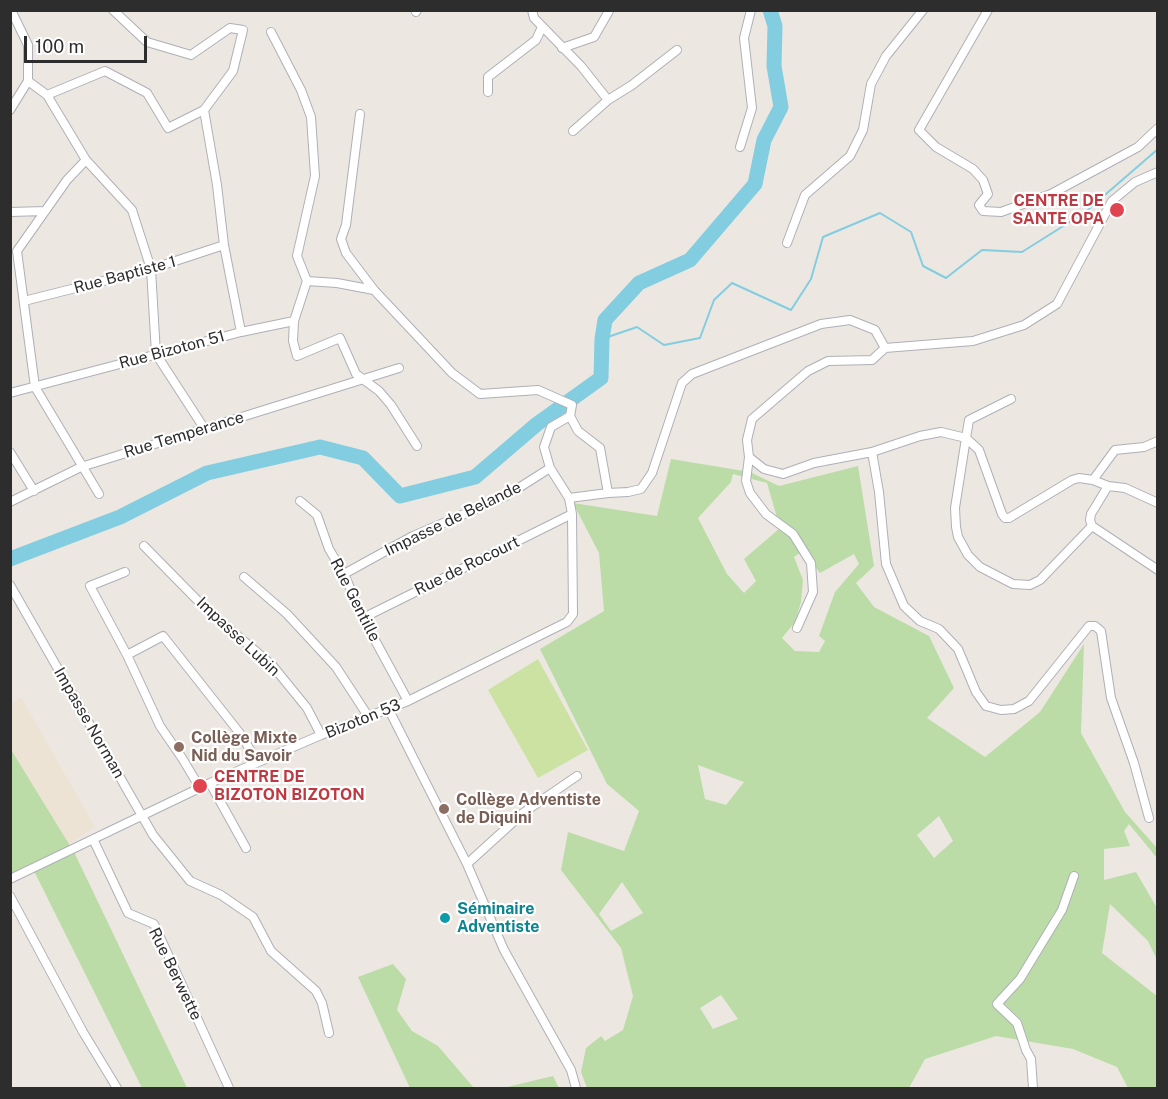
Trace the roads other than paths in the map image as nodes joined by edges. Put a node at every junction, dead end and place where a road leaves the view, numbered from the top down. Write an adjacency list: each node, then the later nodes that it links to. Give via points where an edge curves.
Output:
1 (11, 10): 12 (street, via 28,45)
2 (113, 10): 17 (street, via 147,42 191,55 230,28 243,30 233,71)
3 (532, 10): 8 (street)
4 (751, 10): 21 (street, via 744,38 752,108)
5 (923, 10): 26 (street, via 886,56 871,84 863,130 850,156 805,195)
6 (988, 10): 19 (street, via 919,130 983,180 988,194 979,205 984,211 1001,212 1051,194 1138,147)
7 (609, 11): 10 (street, via 594,37)
8 (542, 27): 10 (street); 13 (street, via 536,40 488,77)
9 (271, 32): 29 (street, via 311,117 315,176 297,256)
10 (562, 48): 15 (street)
11 (677, 50): 15 (street)
12 (28, 81): 14 (street); 16 (street)
13 (488, 92)
14 (47, 95): 17 (street, via 105,71 147,93 168,128); 22 (street)
15 (608, 100): 20 (street)
16 (10, 110)
17 (204, 110): 27 (street)
18 (360, 114): 30 (street, via 342,239 346,253)
19 (1158, 128)
20 (573, 131)
21 (740, 147)
22 (86, 159): 25 (street); 28 (street, via 132,210)
23 (1158, 172): 34 (street, via 1135,182 1112,201 1057,304 1024,325 973,341)
24 (10, 212): 25 (street)
25 (45, 212): 31 (street, via 17,251)
26 (787, 243)
27 (224, 245): 28 (street, Rue Baptiste 1); 33 (street)
28 (151, 269): 31 (street, Rue Baptiste 1); 35 (street)
29 (307, 281): 30 (street); 32 (street)
30 (374, 290): 41 (street, via 452,373 480,394 538,390 572,405)
31 (24, 301): 38 (street)
32 (294, 321): 33 (street, Rue Bizoton 51); 37 (street, via 297,356 340,338 356,374)
33 (242, 332): 35 (street, Rue Bizoton 51)
34 (885, 348): 48 (street, via 872,360 828,361 808,371 752,419 747,440); 54 (street, via 875,330 850,320 821,324 692,374 682,383 652,473 641,489)
35 (156, 354): 38 (street, Rue Bizoton 51); 42 (street)
36 (399, 368): 37 (street, Rue Temperance)
37 (363, 380): 42 (street, Rue Temperance); 45 (street, via 391,405)
38 (35, 387): 39 (street, Rue Bizoton 51); 49 (street)
39 (10, 393)
40 (1011, 399): 43 (street, via 969,420)
41 (570, 416): 50 (street, via 551,427 544,447); 54 (street, via 578,431 600,448)
42 (204, 428): 49 (street, Rue Temperance)
43 (966, 438): 47 (street, via 941,432); 51 (street, via 979,450 1005,518 1072,480); 61 (street, via 955,508 956,527 968,555 980,567 1013,584 1030,585 1040,580)
44 (1158, 441): 51 (street, via 1144,447 1115,450)
45 (417, 446)
46 (10, 452): 53 (street)
47 (872, 452): 48 (street, via 814,463 783,474 764,469); 80 (street, via 886,564 899,595 904,606 920,621 939,629 958,649 986,706 1014,710 1029,701 1089,626 1101,631 1111,698)
48 (749, 457): 69 (street, via 746,481 750,493 766,514 793,534 811,563 813,592)
49 (81, 467): 53 (street, Rue Temperance); 55 (street)
50 (550, 468): 56 (street, Bizoton 53); 65 (street, Impasse de Belande, via 506,496 413,536)
51 (1093, 480): 52 (street)
52 (1108, 486): 59 (street, via 1125,488); 61 (street, via 1091,514)
53 (34, 491): 58 (street, Rue Temperance)
54 (608, 493): 56 (street)
55 (99, 494)
56 (569, 498): 60 (street, Bizoton 53)
57 (300, 501): 65 (street, Rue Gentille, via 316,515)
58 (10, 502)
59 (1158, 503)
60 (572, 514): 68 (street, Rue de Rocourt); 71 (street, Bizoton 53, via 571,619)
61 (1092, 526): 63 (street)
62 (144, 546): 74 (street, Impasse Lubin, via 205,608 272,665 307,708)
63 (1158, 570)
64 (125, 572): 70 (street, via 90,586)
65 (344, 574): 68 (street, Rue Gentille)
66 (244, 577): 73 (street, via 287,614 336,667)
67 (10, 585): 79 (street, Impasse Norman)
68 (363, 618): 71 (street, Rue Gentille)
69 (796, 627)
70 (127, 656): 75 (street, via 163,636 242,736); 78 (street, via 160,726)
71 (408, 701): 72 (street, Bizoton 53)
72 (388, 708): 73 (street, Bizoton 53); 83 (street)
73 (368, 716): 74 (street, Bizoton 53)
74 (321, 735): 75 (street, Bizoton 53)
75 (256, 762): 77 (street, Bizoton 53)
76 (577, 776): 83 (street, via 523,813)
77 (210, 783): 78 (street, Bizoton 53); 82 (street)
78 (200, 788): 79 (street, Bizoton 53)
79 (142, 815): 81 (street, Bizoton 53); 87 (street, Impasse Norman, via 190,881 253,916 271,951 316,991)
80 (1149, 818)
81 (93, 839): 85 (street, Bizoton 53); 89 (street, Rue Berwette, via 128,913 154,924)
82 (246, 848)
83 (467, 864): 90 (street, via 504,950 571,1070)
84 (1074, 876): 91 (street, via 1062,910 1020,980 997,1004 1017,1023 1031,1059)
85 (10, 879)
86 (10, 896): 88 (street)
87 (329, 1033)
88 (117, 1089)
89 (229, 1089)
90 (576, 1089)
91 (1033, 1089)

